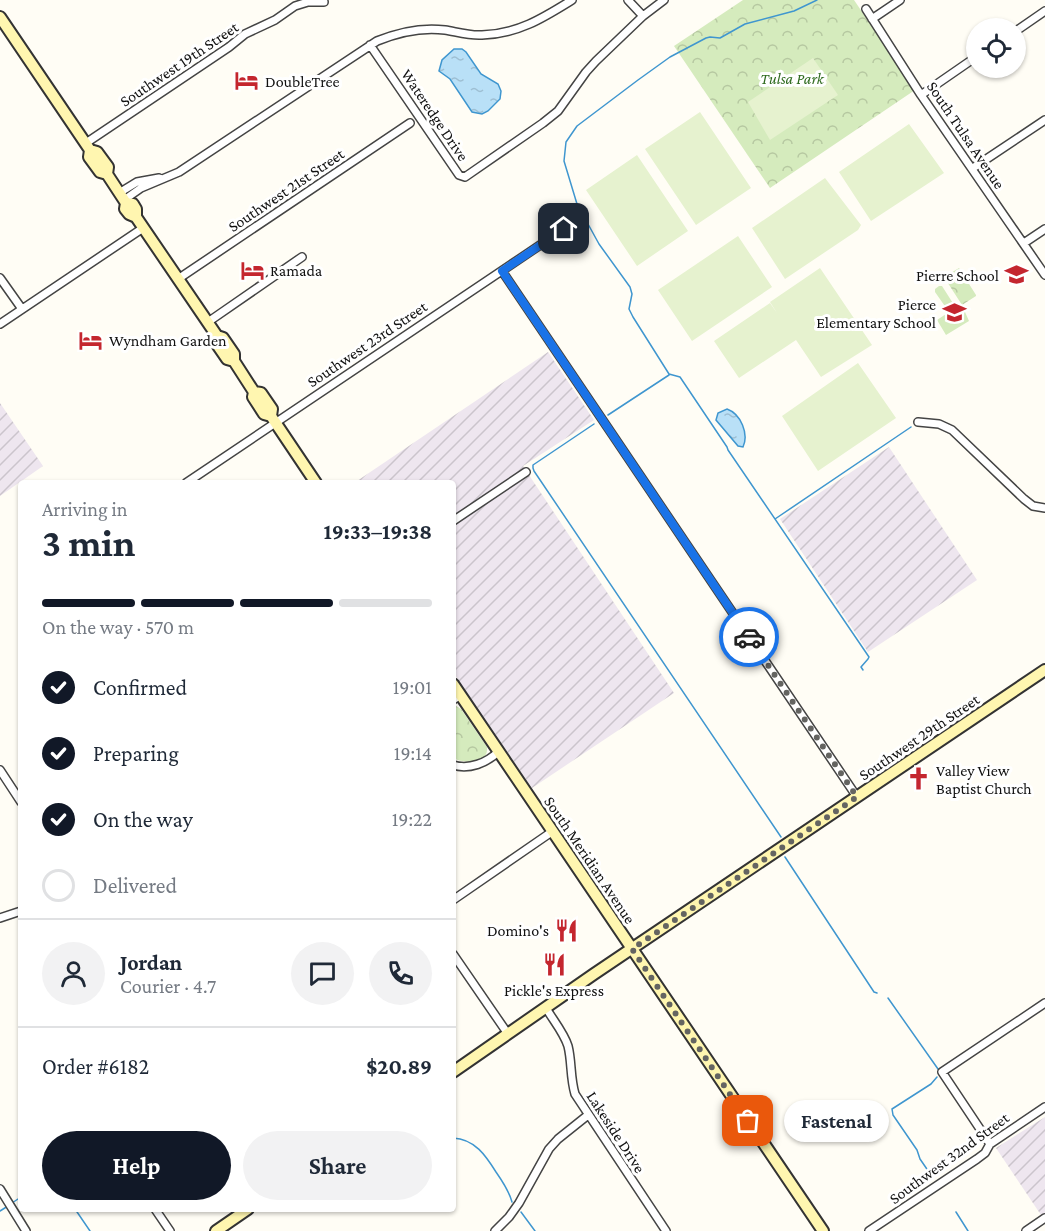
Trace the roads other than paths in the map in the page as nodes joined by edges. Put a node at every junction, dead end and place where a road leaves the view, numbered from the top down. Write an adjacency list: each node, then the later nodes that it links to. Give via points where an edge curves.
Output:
1 (572, 0): 12 (street, via 534,23 500,33 403,31)
2 (627, 0): 8 (street)
3 (664, 0): 8 (street, Wateredge Drive)
4 (900, 0): 10 (street)
5 (324, 2): 17 (street, Southwest 19th Street, via 295,6 245,34)
6 (866, 9): 10 (street, South Tulsa Avenue)
7 (1045, 11): 11 (street)
8 (643, 16): 12 (street, Wateredge Drive, via 586,72 558,111 465,177 459,175)
9 (1, 19): 17 (main road)
10 (872, 19): 14 (street, South Tulsa Avenue)
11 (1026, 24)
12 (370, 45): 19 (street, via 179,172)
13 (966, 64): 14 (street)
14 (921, 94): 18 (street, South Tulsa Avenue)
15 (1045, 120): 18 (street)
16 (410, 123): 28 (street, Southwest 21st Street)
17 (88, 147): 19 (main road, via 89,157 100,172 107,174)
18 (973, 168): 23 (street, South Tulsa Avenue)
19 (123, 198): 20 (main road, via 125,209)
20 (143, 228): 28 (main road); 29 (street)
21 (564, 229): 25 (street, Southwest 23rd Street)
22 (1045, 229): 23 (street)
23 (1024, 243): 26 (street, South Tulsa Avenue)
24 (302, 258): 30 (street)
25 (502, 271): 32 (street, Southwest 23rd Street); 45 (street)
26 (1045, 275)
27 (0, 278): 29 (street)
28 (178, 279): 30 (main road)
29 (22, 309): 31 (street)
30 (208, 322): 32 (main road, via 217,336 216,343 227,359 234,361 264,414)
31 (0, 324)
32 (273, 419): 35 (street, Southwest 23rd Street); 36 (main road)
33 (923, 421): 37 (street, via 952,430 1024,500)
34 (526, 472): 38 (street)
35 (190, 480)
36 (314, 480)
37 (1045, 508)
38 (456, 519)
39 (1045, 670): 45 (main road, Southwest 29th Street)
40 (457, 698): 41 (main road, South Meridian Avenue)
41 (499, 751): 42 (street, via 471,767); 46 (main road, South Meridian Avenue)
42 (456, 766)
43 (0, 770): 44 (street)
44 (18, 797)
45 (857, 797): 50 (main road, Southwest 29th Street)
46 (553, 831): 47 (street); 50 (main road, South Meridian Avenue)
47 (456, 898)
48 (18, 912): 49 (street)
49 (0, 918)
50 (632, 949): 53 (main road, Southwest 29th Street); 68 (main road, South Meridian Avenue)
51 (456, 958): 54 (street)
52 (1045, 1003): 58 (street, via 942,1072)
53 (546, 1008): 54 (main road, Southwest 29th Street); 57 (street, Lakeside Drive, via 568,1046 571,1082)
54 (508, 1034): 55 (main road, Southwest 29th Street)
55 (456, 1069)
56 (1045, 1107): 58 (street, Southwest 32nd Street)
57 (588, 1115): 66 (street, via 549,1149 519,1203); 67 (street, Lakeside Drive)
58 (990, 1144): 69 (street, Southwest 32nd Street, via 977,1159)
59 (0, 1189): 63 (street)
60 (157, 1212): 64 (street)
61 (244, 1212): 65 (main road)
62 (1045, 1218): 70 (street)
63 (26, 1231)
64 (170, 1231)
65 (216, 1231)
66 (495, 1231)
67 (666, 1231)
68 (823, 1231)
69 (868, 1231)
70 (1026, 1231)

